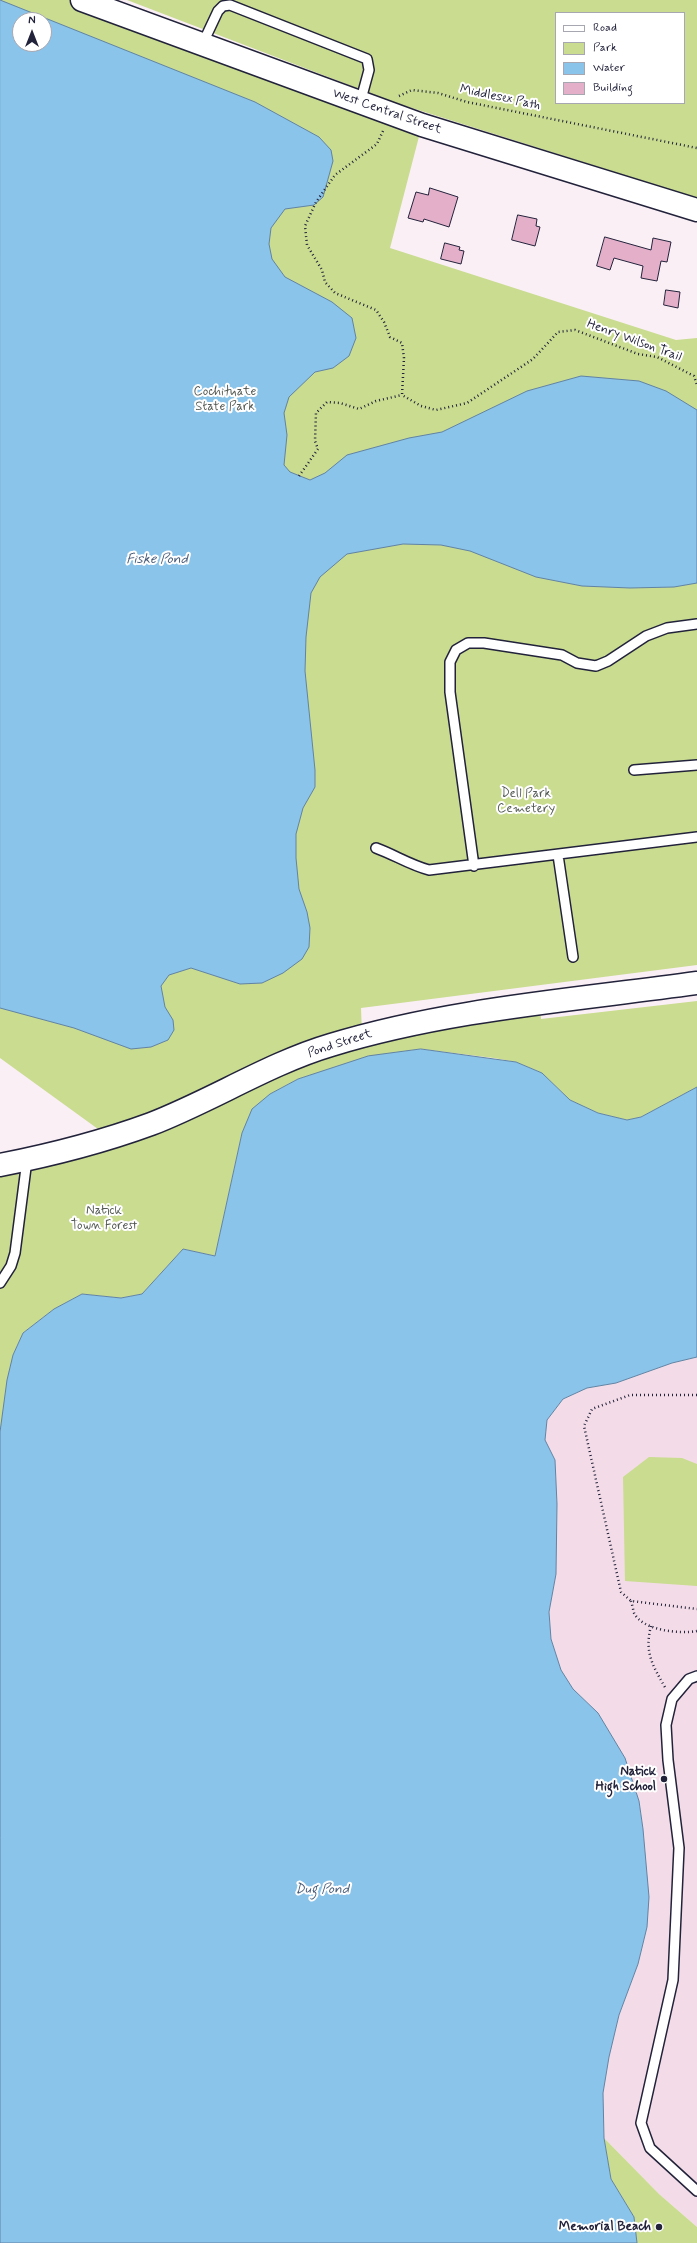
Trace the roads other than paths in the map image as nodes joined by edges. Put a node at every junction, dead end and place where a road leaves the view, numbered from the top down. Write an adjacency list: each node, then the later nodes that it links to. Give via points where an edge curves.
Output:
1 (82, 0): 2 (street, West Central Street)
2 (202, 45): 3 (street, West Central Street); 3 (lane, via 218,11 223,6 230,5 367,59 369,70)
3 (360, 103): 4 (street, West Central Street, via 452,135)
4 (697, 210)
5 (697, 624): 11 (lane, via 667,628 646,636 596,666 577,663 562,656 484,643 468,643 456,650 450,662 450,692)
6 (697, 765): 7 (lane)
7 (634, 770)
8 (697, 837): 10 (lane)
9 (376, 848): 11 (lane, via 410,865 429,870)
10 (558, 855): 11 (lane); 12 (lane)
11 (474, 866)
12 (573, 957)
13 (697, 983): 14 (street, Pond Street, via 442,1019 362,1036 329,1045 152,1123)
14 (27, 1160): 15 (street, Pond Street); 16 (lane, via 15,1253 11,1266)
15 (0, 1165)
16 (0, 1283)
17 (697, 1676): 18 (lane, via 689,1679 672,1699 666,1725 679,1848 673,1980 641,2123 650,2148)
18 (697, 2191)

